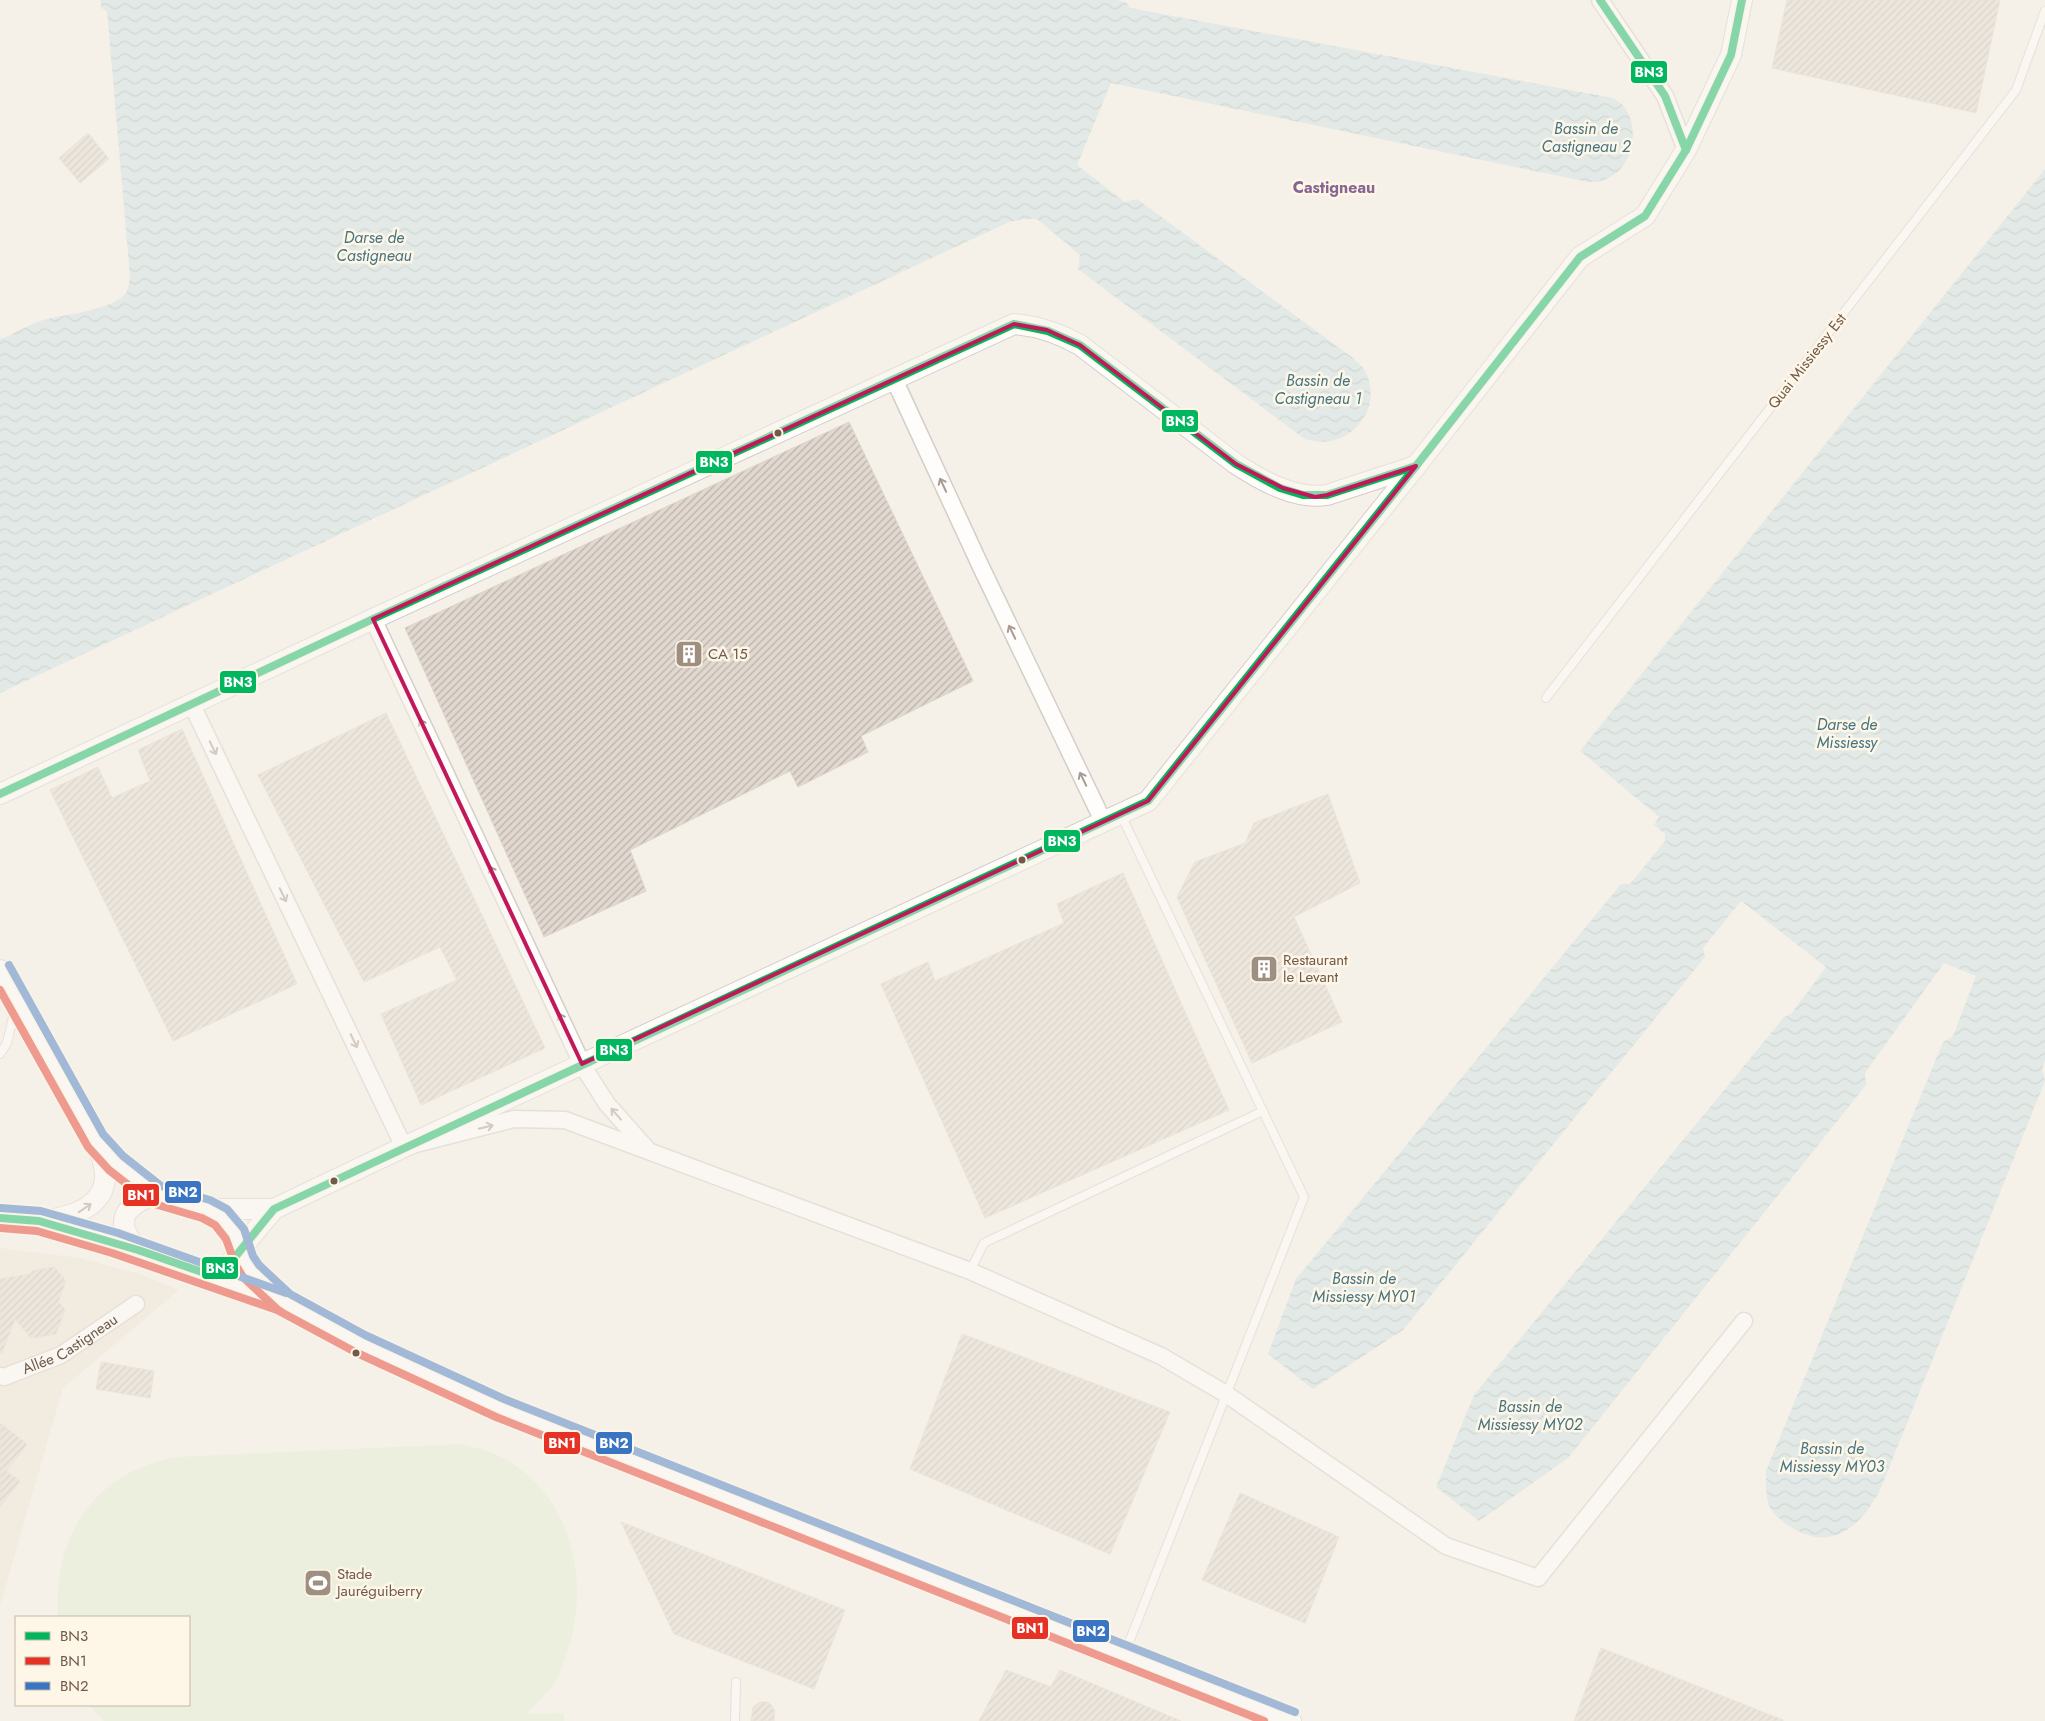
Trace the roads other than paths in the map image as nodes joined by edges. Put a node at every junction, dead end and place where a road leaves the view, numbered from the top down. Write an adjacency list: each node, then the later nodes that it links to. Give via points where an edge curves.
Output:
1 (1600, 0): 4 (street, via 1665,96)
2 (1742, 0): 4 (street, via 1730,55)
3 (2045, 11): 8 (lane, Quai Missiessy Est, via 2016,90)
4 (1686, 150): 6 (street, via 1645,216 1580,257)
5 (894, 379): 6 (street, via 1014,324 1028,325 1065,336 1080,345 1236,464 1283,488 1315,497); 7 (street); 11 (street, one-way to 5, via 981,567)
6 (1416, 466): 11 (street, via 1148,801)
7 (373, 619): 9 (street); 15 (street, one-way to 7)
8 (1546, 698)
9 (192, 704): 10 (street); 18 (street, one-way to 18)
10 (0, 794)
11 (1113, 818): 15 (street); 16 (lane)
12 (0, 970): 13 (street)
13 (16, 1000): 14 (lane, via 7,1043); 17 (street)
14 (0, 1054)
15 (582, 1064): 18 (street); 19 (street, one-way to 15, via 606,1104)
16 (1263, 1111): 27 (lane, via 984,1243); 33 (lane, via 1304,1197)
17 (95, 1140): 20 (street, via 116,1163); 24 (street, one-way to 17, via 63,1218 85,1210 96,1199 102,1190 105,1174)
18 (404, 1147): 19 (street, one-way to 19, via 514,1120 565,1120); 22 (street)
19 (648, 1151): 27 (street)
20 (156, 1195): 21 (street); 25 (street, via 140,1200 129,1208 124,1218 125,1231)
21 (206, 1209): 22 (street); 26 (street, via 229,1224)
22 (274, 1209): 26 (street)
23 (0, 1218): 24 (street)
24 (39, 1221): 25 (street)
25 (138, 1250): 28 (street)
26 (240, 1251): 28 (street, via 227,1267); 29 (street, via 251,1271)
27 (970, 1271): 33 (street, via 1162,1356)
28 (202, 1272): 29 (street)
29 (284, 1302): 34 (street, via 361,1344 500,1408)
30 (136, 1304): 32 (street, Allée Castigneau, via 61,1355)
31 (1744, 1321): 33 (street, via 1538,1578 1446,1546)
32 (0, 1376)
33 (1226, 1394): 34 (lane)
34 (1124, 1655): 37 (street)
35 (736, 1682): 36 (lane)
36 (735, 1721)
37 (1291, 1721)

